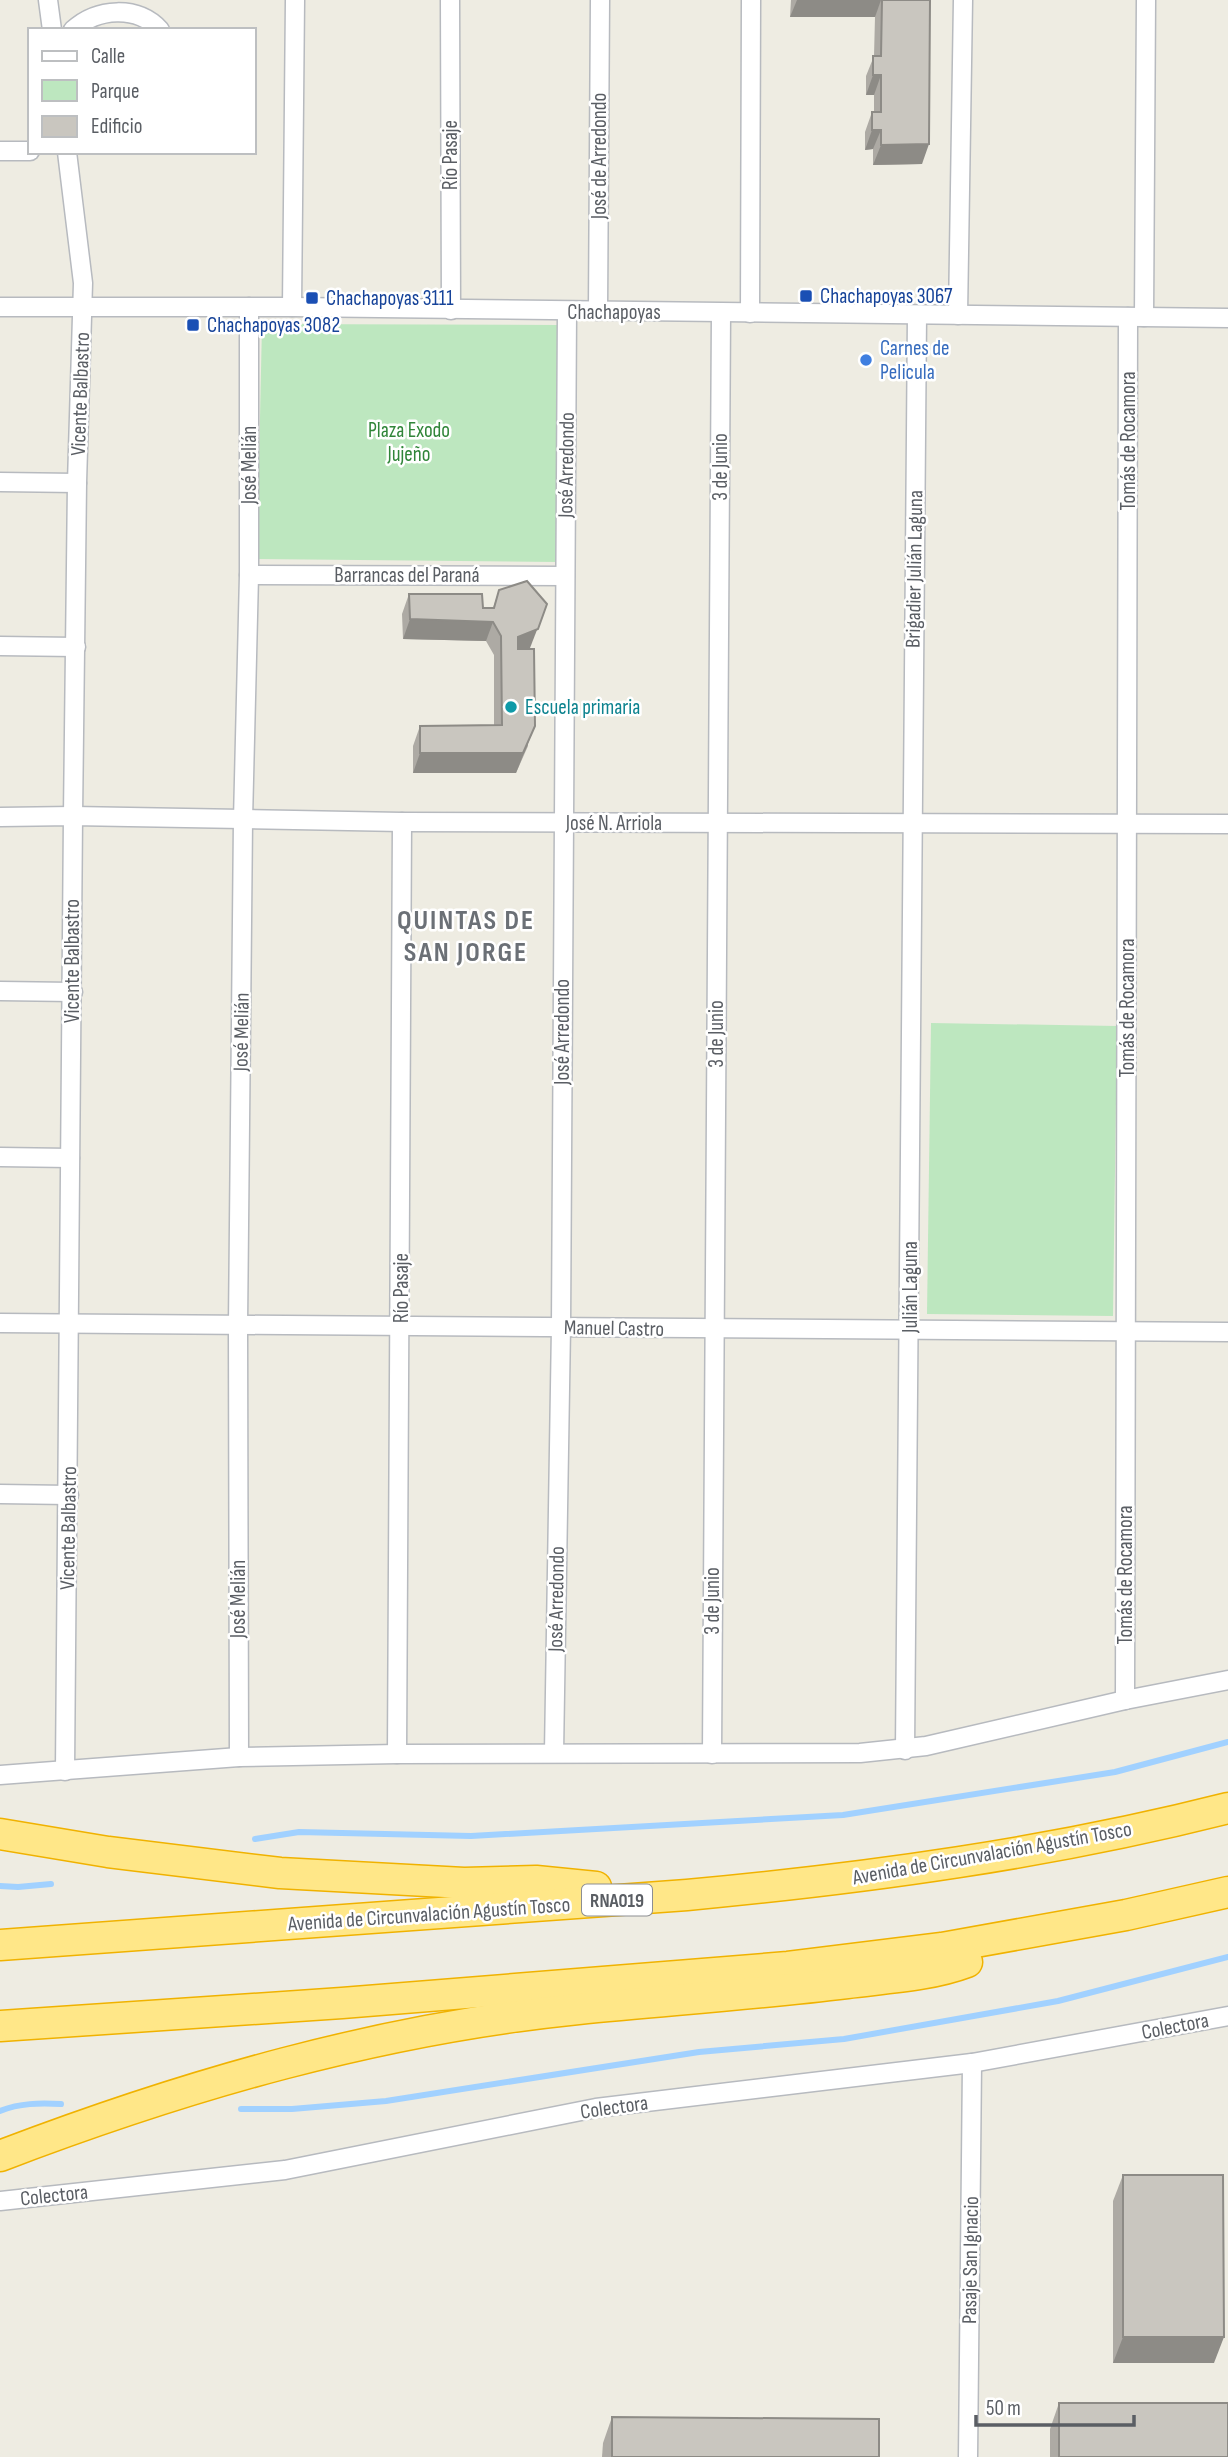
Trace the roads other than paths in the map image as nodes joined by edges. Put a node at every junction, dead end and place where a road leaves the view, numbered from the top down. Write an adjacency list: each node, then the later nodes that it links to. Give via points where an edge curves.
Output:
1 (48, 0): 8 (street)
2 (295, 0): 16 (street)
3 (450, 0): 18 (street, Río Pasaje)
4 (600, 0): 20 (street, José de Arredondo)
5 (751, 0): 22 (street)
6 (963, 0): 24 (street)
7 (1146, 0): 25 (street, Tomás de Rocamora)
8 (51, 28)
9 (76, 28): 10 (street, via 104,13 124,11)
10 (157, 28)
11 (0, 150): 12 (street)
12 (28, 151)
13 (67, 154): 17 (street, Vicente Balbastro)
14 (0, 307): 17 (street, Chachapoyas)
15 (249, 307): 16 (street, Chachapoyas); 17 (street, Chachapoyas); 29 (street, José Melián)
16 (292, 307): 18 (street, Chachapoyas)
17 (82, 308): 28 (street, Vicente Balbastro)
18 (451, 310): 19 (street, Chachapoyas)
19 (567, 311): 20 (street, Chachapoyas); 30 (street, José Arredondo)
20 (598, 311): 21 (street, Chachapoyas)
21 (721, 313): 22 (street, Chachapoyas); 38 (street, 3 de Junio)
22 (750, 313): 23 (street, Chachapoyas)
23 (917, 314): 24 (street, Chachapoyas); 39 (street, Brigadier Julián Laguna)
24 (958, 315): 25 (street, Chachapoyas)
25 (1136, 317): 26 (street, Chachapoyas); 40 (street, Tomás de Rocamora)
26 (1228, 318)
27 (0, 482): 28 (street)
28 (77, 483): 32 (street, Vicente Balbastro)
29 (249, 575): 30 (street, Barrancas del Paraná); 35 (street, José Melián)
30 (565, 576): 37 (street, José Arredondo)
31 (0, 646): 32 (street)
32 (76, 647): 33 (street, Vicente Balbastro)
33 (73, 816): 34 (street, José N. Arriola); 35 (street, José N. Arriola); 43 (street, Vicente Balbastro)
34 (0, 817)
35 (243, 820): 36 (street, José N. Arriola); 48 (street, José Melián)
36 (402, 822): 37 (street, José N. Arriola); 49 (street, Río Pasaje)
37 (563, 823): 38 (street, José N. Arriola); 50 (street, José Arredondo)
38 (717, 823): 39 (street, José N. Arriola); 51 (street, 3 de Junio)
39 (912, 823): 40 (street, José N. Arriola); 52 (street, Julián Laguna)
40 (1128, 824): 41 (street, José N. Arriola); 53 (street, Tomás de Rocamora)
41 (1228, 824)
42 (0, 991): 43 (street)
43 (73, 992): 45 (street, Vicente Balbastro)
44 (0, 1157): 45 (street)
45 (71, 1158): 47 (street, Vicente Balbastro)
46 (0, 1323): 47 (street, Manuel Castro)
47 (69, 1324): 48 (street, Manuel Castro); 56 (street, Vicente Balbastro)
48 (238, 1326): 49 (street, Manuel Castro); 63 (street, José Melián)
49 (401, 1326): 50 (street, Manuel Castro); 61 (street, Río Pasaje)
50 (561, 1327): 51 (street, Manuel Castro); 60 (street, José Arredondo)
51 (714, 1329): 52 (street, Manuel Castro); 62 (street, 3 de Junio)
52 (910, 1331): 53 (street, Manuel Castro); 59 (street, Julián Laguna)
53 (1127, 1331): 54 (street, Manuel Castro); 58 (street, Tomás de Rocamora)
54 (1228, 1332)
55 (0, 1494): 56 (street)
56 (69, 1495): 64 (street, Vicente Balbastro)
57 (1228, 1680): 58 (street)
58 (1125, 1700): 59 (street)
59 (905, 1750): 62 (street)
60 (554, 1753): 61 (street); 62 (street)
61 (397, 1754): 63 (street)
62 (712, 1754)
63 (239, 1757): 64 (street)
64 (65, 1770): 65 (street)
65 (0, 1775)
66 (1228, 1808): 69 (highway, Avenida de Circunvalación Agustín Tosco / RNA019, via 985,1858)
67 (0, 1834): 69 (highway, via 280,1873 464,1883 536,1881)
68 (1228, 1892): 70 (highway)
69 (687, 1895): 71 (highway, Avenida de Circunvalación Agustín Tosco / RNA019)
70 (1055, 1928): 73 (highway, via 942,1948 716,1974); 75 (highway, via 951,1968 790,1990 577,2009 406,2035 192,2088)
71 (0, 1945)
72 (1228, 2016): 74 (street, Colectora)
73 (0, 2026)
74 (972, 2063): 76 (street, Colectora, via 596,2108 285,2171); 77 (street, Pasaje San Ignacio)
75 (0, 2156)
76 (0, 2201)
77 (968, 2457)

